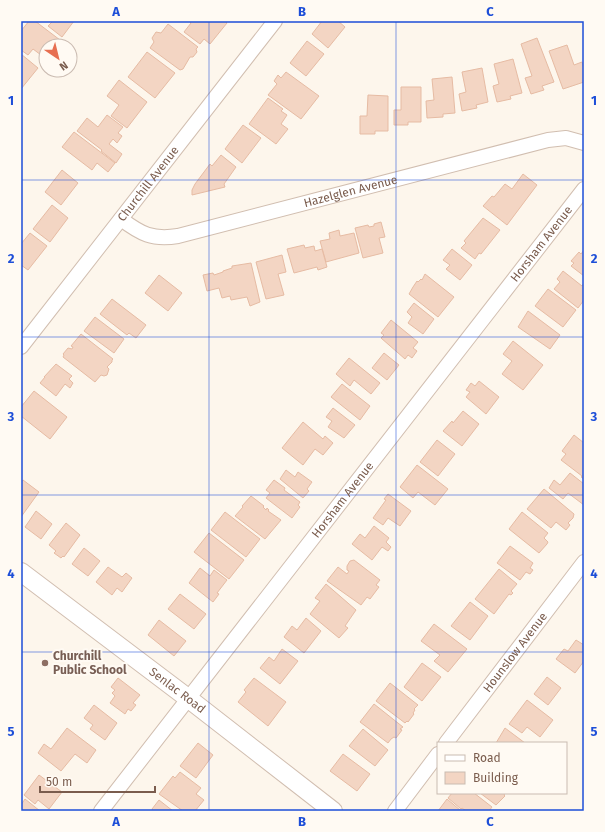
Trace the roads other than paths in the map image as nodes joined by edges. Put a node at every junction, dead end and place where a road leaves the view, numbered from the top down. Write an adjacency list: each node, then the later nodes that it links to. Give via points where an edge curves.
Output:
1 (275, 21): 4 (street, Churchill Avenue)
2 (584, 143): 4 (street, Hazelglen Avenue, via 566,138 548,140 178,236 149,236 136,231)
3 (584, 189): 8 (street, Horsham Avenue)
4 (121, 219): 5 (street, Churchill Avenue)
5 (21, 347)
6 (584, 562): 9 (street, Hounslow Avenue)
7 (21, 572): 8 (street, Senlac Road)
8 (189, 699): 11 (street, Horsham Avenue); 12 (street, Senlac Road)
9 (447, 742)
10 (437, 755): 13 (street)
11 (101, 811)
12 (333, 811)
13 (395, 811)

